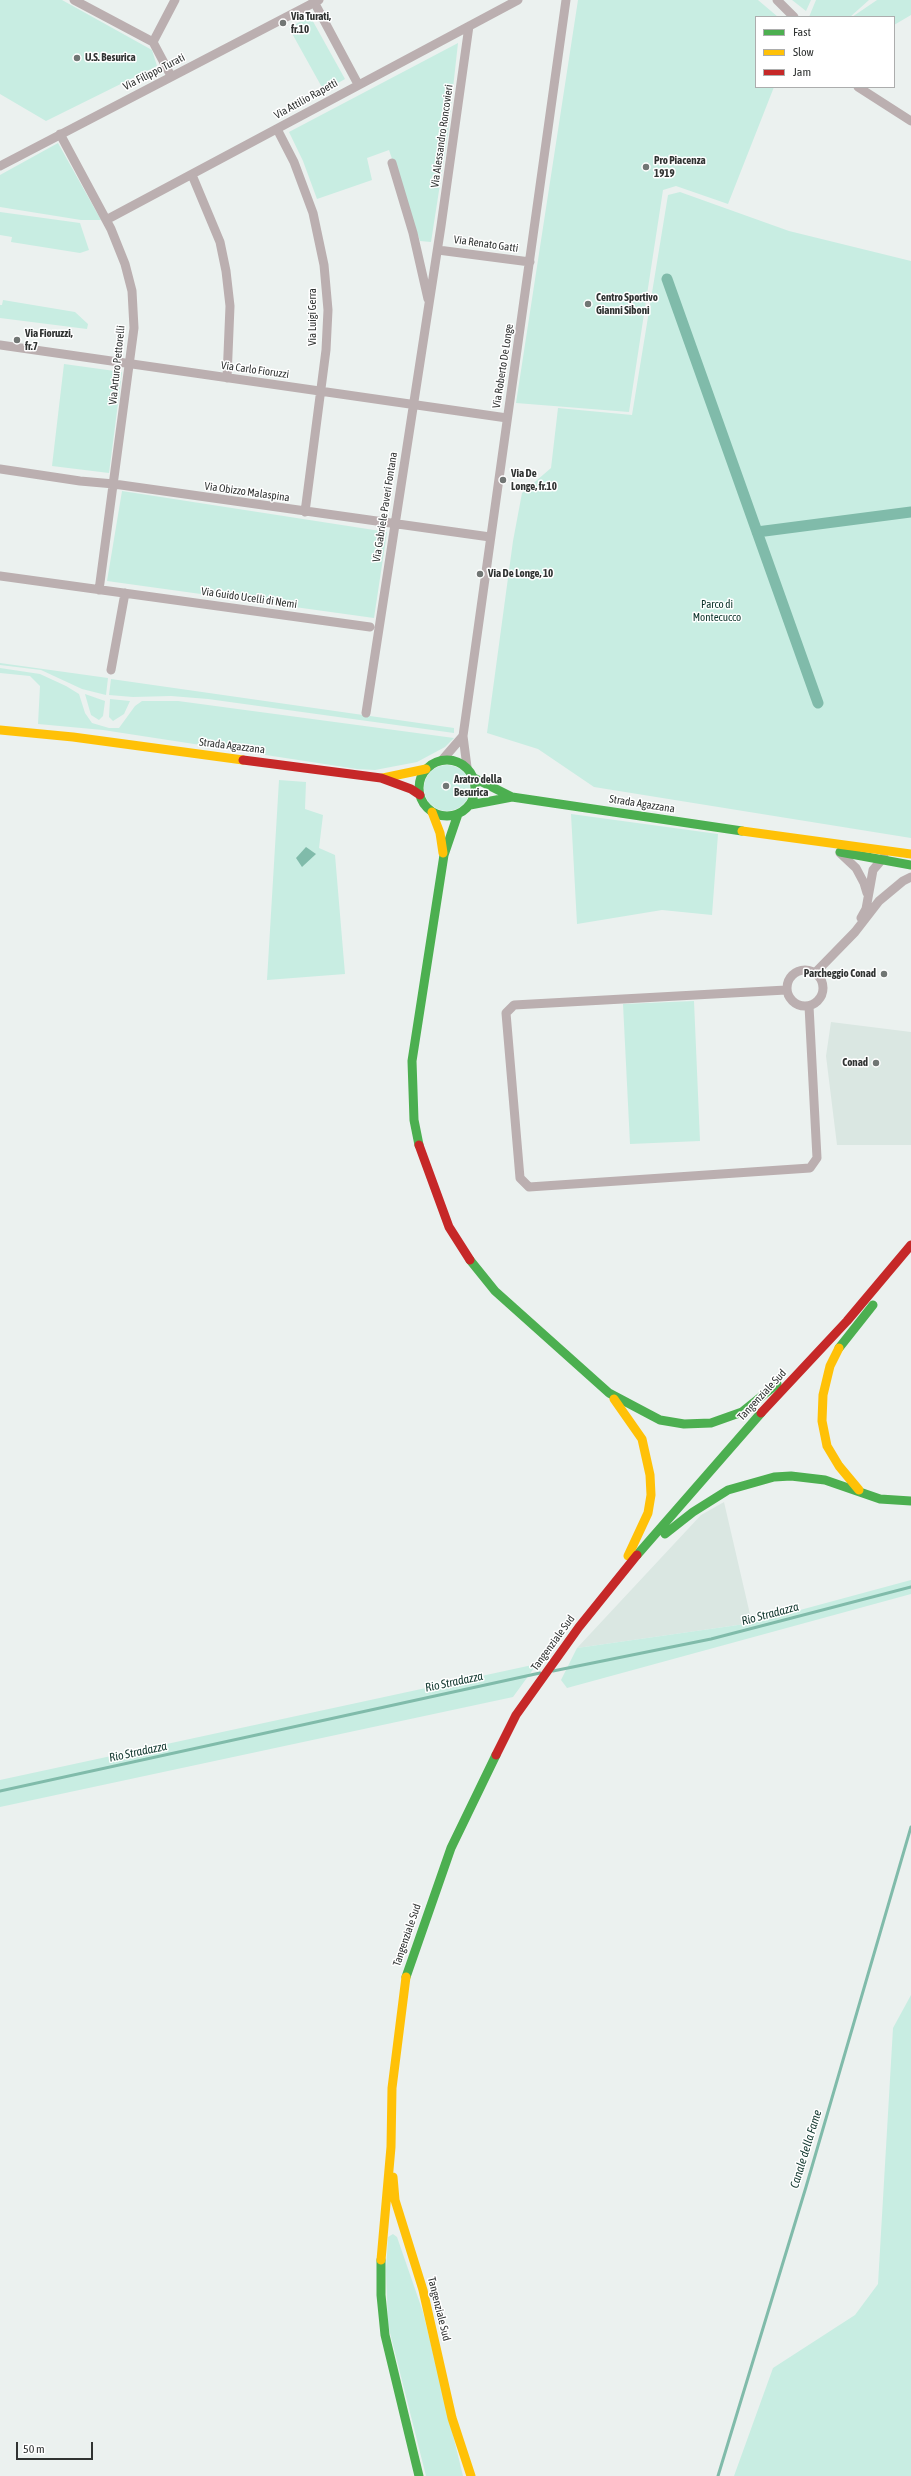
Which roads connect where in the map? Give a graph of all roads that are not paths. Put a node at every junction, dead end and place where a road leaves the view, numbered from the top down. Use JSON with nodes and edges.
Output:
{"nodes":[{"id":1,"x":74,"y":0,"type":"edge"},
{"id":2,"x":175,"y":0,"type":"edge"},
{"id":3,"x":518,"y":0,"type":"edge"},
{"id":4,"x":566,"y":0,"type":"edge"},
{"id":5,"x":777,"y":0,"type":"edge"},
{"id":6,"x":316,"y":1,"type":"edge"},
{"id":7,"x":793,"y":16,"type":"edge"},
{"id":8,"x":469,"y":26,"type":"junction"},
{"id":9,"x":153,"y":42,"type":"junction"},
{"id":10,"x":172,"y":76,"type":"junction"},
{"id":11,"x":358,"y":84,"type":"junction"},
{"id":12,"x":860,"y":88,"type":"edge"},
{"id":13,"x":911,"y":121,"type":"edge"},
{"id":14,"x":278,"y":129,"type":"junction"},
{"id":15,"x":60,"y":134,"type":"junction"},
{"id":16,"x":392,"y":163,"type":"dead end"},
{"id":17,"x":0,"y":166,"type":"edge"},
{"id":18,"x":192,"y":175,"type":"junction"},
{"id":19,"x":106,"y":220,"type":"junction"},
{"id":20,"x":438,"y":250,"type":"junction"},
{"id":21,"x":530,"y":262,"type":"junction"},
{"id":22,"x":429,"y":304,"type":"junction"},
{"id":23,"x":0,"y":345,"type":"edge"},
{"id":24,"x":130,"y":364,"type":"junction"},
{"id":25,"x":227,"y":378,"type":"junction"},
{"id":26,"x":321,"y":391,"type":"junction"},
{"id":27,"x":414,"y":405,"type":"junction"},
{"id":28,"x":507,"y":418,"type":"junction"},
{"id":29,"x":0,"y":469,"type":"edge"},
{"id":30,"x":114,"y":484,"type":"junction"},
{"id":31,"x":305,"y":512,"type":"junction"},
{"id":32,"x":395,"y":525,"type":"junction"},
{"id":33,"x":490,"y":537,"type":"junction"},
{"id":34,"x":0,"y":576,"type":"edge"},
{"id":35,"x":99,"y":590,"type":"junction"},
{"id":36,"x":125,"y":593,"type":"junction"},
{"id":37,"x":370,"y":627,"type":"dead end"},
{"id":38,"x":111,"y":670,"type":"dead end"},
{"id":39,"x":366,"y":713,"type":"dead end"},
{"id":40,"x":0,"y":726,"type":"edge"},
{"id":41,"x":0,"y":730,"type":"edge"},
{"id":42,"x":37,"y":733,"type":"junction"},
{"id":43,"x":463,"y":736,"type":"junction"},
{"id":44,"x":443,"y":759,"type":"junction"},
{"id":45,"x":468,"y":767,"type":"junction"},
{"id":46,"x":426,"y":769,"type":"junction"},
{"id":47,"x":381,"y":778,"type":"junction"},
{"id":48,"x":474,"y":778,"type":"junction"},
{"id":49,"x":420,"y":795,"type":"junction"},
{"id":50,"x":512,"y":796,"type":"junction"},
{"id":51,"x":470,"y":805,"type":"junction"},
{"id":52,"x":432,"y":812,"type":"junction"},
{"id":53,"x":458,"y":814,"type":"junction"},
{"id":54,"x":768,"y":835,"type":"junction"},
{"id":55,"x":837,"y":851,"type":"junction"},
{"id":56,"x":911,"y":854,"type":"edge"},
{"id":57,"x":444,"y":855,"type":"junction"},
{"id":58,"x":911,"y":859,"type":"edge"},
{"id":59,"x":880,"y":860,"type":"junction"},
{"id":60,"x":911,"y":865,"type":"edge"},
{"id":61,"x":911,"y":877,"type":"edge"},
{"id":62,"x":868,"y":898,"type":"junction"},
{"id":63,"x":855,"y":932,"type":"junction"},
{"id":64,"x":815,"y":973,"type":"junction"},
{"id":65,"x":786,"y":990,"type":"junction"},
{"id":66,"x":810,"y":1006,"type":"junction"},
{"id":67,"x":911,"y":1246,"type":"edge"},
{"id":68,"x":840,"y":1328,"type":"junction"},
{"id":69,"x":609,"y":1393,"type":"junction"},
{"id":70,"x":860,"y":1490,"type":"junction"},
{"id":71,"x":911,"y":1501,"type":"edge"},
{"id":72,"x":624,"y":1571,"type":"junction"},
{"id":73,"x":596,"y":1607,"type":"junction"},
{"id":74,"x":391,"y":2147,"type":"junction"},
{"id":75,"x":420,"y":2476,"type":"edge"},
{"id":76,"x":471,"y":2476,"type":"edge"}],
"edges":[{"from":1,"to":9,"type":"street"},
{"from":2,"to":9,"type":"street"},
{"from":3,"to":8,"type":"street","name":"Via Attilio Rapetti"},
{"from":4,"to":21,"type":"street","name":"Via Roberto De Longe"},
{"from":5,"to":7,"type":"street"},
{"from":6,"to":10,"type":"street","name":"Via Filippo Turati"},
{"from":6,"to":11,"type":"street"},
{"from":8,"to":11,"type":"street","name":"Via Attilio Rapetti"},
{"from":8,"to":20,"type":"street","name":"Via Alessandro Roncovieri"},
{"from":9,"to":10,"type":"street"},
{"from":10,"to":15,"type":"street","name":"Via Filippo Turati"},
{"from":11,"to":14,"type":"street","name":"Via Attilio Rapetti"},
{"from":12,"to":13,"type":"street"},
{"from":14,"to":18,"type":"street","name":"Via Attilio Rapetti"},
{"from":14,"to":26,"type":"street","name":"Via Luigi Gerra"},
{"from":15,"to":17,"type":"street","name":"Via Filippo Turati"},
{"from":15,"to":19,"type":"street","name":"Via Arturo Pettorelli"},
{"from":16,"to":22,"type":"street","name":"Via Gabriele Paveri Fontana"},
{"from":18,"to":19,"type":"street","name":"Via Attilio Rapetti"},
{"from":18,"to":25,"type":"street"},
{"from":19,"to":24,"type":"street","name":"Via Arturo Pettorelli"},
{"from":20,"to":21,"type":"street","name":"Via Renato Gatti"},
{"from":20,"to":22,"type":"street","name":"Via Gabriele Paveri Fontana"},
{"from":21,"to":28,"type":"street","name":"Via Roberto De Longe"},
{"from":22,"to":27,"type":"street","name":"Via Gabriele Paveri Fontana"},
{"from":23,"to":24,"type":"street","name":"Via Carlo Fioruzzi"},
{"from":24,"to":25,"type":"street","name":"Via Carlo Fioruzzi"},
{"from":24,"to":30,"type":"street","name":"Via Arturo Pettorelli"},
{"from":25,"to":26,"type":"street","name":"Via Carlo Fioruzzi"},
{"from":26,"to":27,"type":"street","name":"Via Carlo Fioruzzi"},
{"from":26,"to":31,"type":"street","name":"Via Luigi Gerra"},
{"from":27,"to":28,"type":"street","name":"Via Carlo Fioruzzi"},
{"from":27,"to":32,"type":"street","name":"Via Gabriele Paveri Fontana"},
{"from":28,"to":33,"type":"street","name":"Via Roberto De Longe"},
{"from":29,"to":30,"type":"street","name":"Via Obizzo Malaspina"},
{"from":30,"to":31,"type":"street","name":"Via Obizzo Malaspina"},
{"from":30,"to":35,"type":"street","name":"Via Arturo Pettorelli"},
{"from":31,"to":32,"type":"street","name":"Via Obizzo Malaspina"},
{"from":32,"to":33,"type":"street","name":"Via Obizzo Malaspina"},
{"from":32,"to":39,"type":"street","name":"Via Gabriele Paveri Fontana"},
{"from":33,"to":43,"type":"street","name":"Via Roberto De Longe"},
{"from":34,"to":35,"type":"street","name":"Via Guido Ucelli di Nemi"},
{"from":35,"to":36,"type":"street","name":"Via Guido Ucelli di Nemi"},
{"from":36,"to":37,"type":"street","name":"Via Guido Ucelli di Nemi"},
{"from":36,"to":38,"type":"street"},
{"from":40,"to":42,"type":"main road","name":"Strada Agazzana"},
{"from":41,"to":42,"type":"main road","name":"Strada Agazzana"},
{"from":42,"to":47,"type":"main road","name":"Strada Agazzana"},
{"from":43,"to":44,"type":"street"},
{"from":43,"to":45,"type":"street","name":"Via Roberto De Longe"},
{"from":44,"to":45,"type":"main road"},
{"from":44,"to":46,"type":"main road"},
{"from":45,"to":48,"type":"main road"},
{"from":46,"to":47,"type":"main road"},
{"from":46,"to":49,"type":"main road"},
{"from":47,"to":49,"type":"main road","name":"Strada Agazzana"},
{"from":48,"to":50,"type":"main road"},
{"from":48,"to":51,"type":"main road"},
{"from":49,"to":52,"type":"main road"},
{"from":50,"to":51,"type":"main road"},
{"from":50,"to":54,"type":"main road","name":"Strada Agazzana"},
{"from":51,"to":53,"type":"main road"},
{"from":52,"to":53,"type":"main road"},
{"from":52,"to":57,"type":"main road"},
{"from":53,"to":57,"type":"main road"},
{"from":54,"to":55,"type":"main road"},
{"from":54,"to":56,"type":"main road"},
{"from":55,"to":59,"type":"main road"},
{"from":55,"to":62,"type":"street"},
{"from":57,"to":69,"type":"main road"},
{"from":58,"to":59,"type":"street"},
{"from":59,"to":60,"type":"main road"},
{"from":59,"to":62,"type":"street"},
{"from":61,"to":63,"type":"street"},
{"from":62,"to":63,"type":"street"},
{"from":63,"to":64,"type":"street"},
{"from":64,"to":65,"type":"street"},
{"from":64,"to":66,"type":"street"},
{"from":65,"to":66,"type":"street"},
{"from":65,"to":66,"type":"street"},
{"from":67,"to":68,"type":"main road","name":"Tangenziale Sud"},
{"from":67,"to":70,"type":"main road"},
{"from":68,"to":69,"type":"main road"},
{"from":68,"to":72,"type":"main road","name":"Tangenziale Sud"},
{"from":69,"to":73,"type":"main road"},
{"from":70,"to":71,"type":"main road"},
{"from":70,"to":72,"type":"main road"},
{"from":72,"to":73,"type":"main road","name":"Tangenziale Sud"},
{"from":73,"to":74,"type":"main road","name":"Tangenziale Sud"},
{"from":74,"to":75,"type":"main road","name":"Tangenziale Sud"},
{"from":74,"to":76,"type":"main road","name":"Tangenziale Sud"}]}
